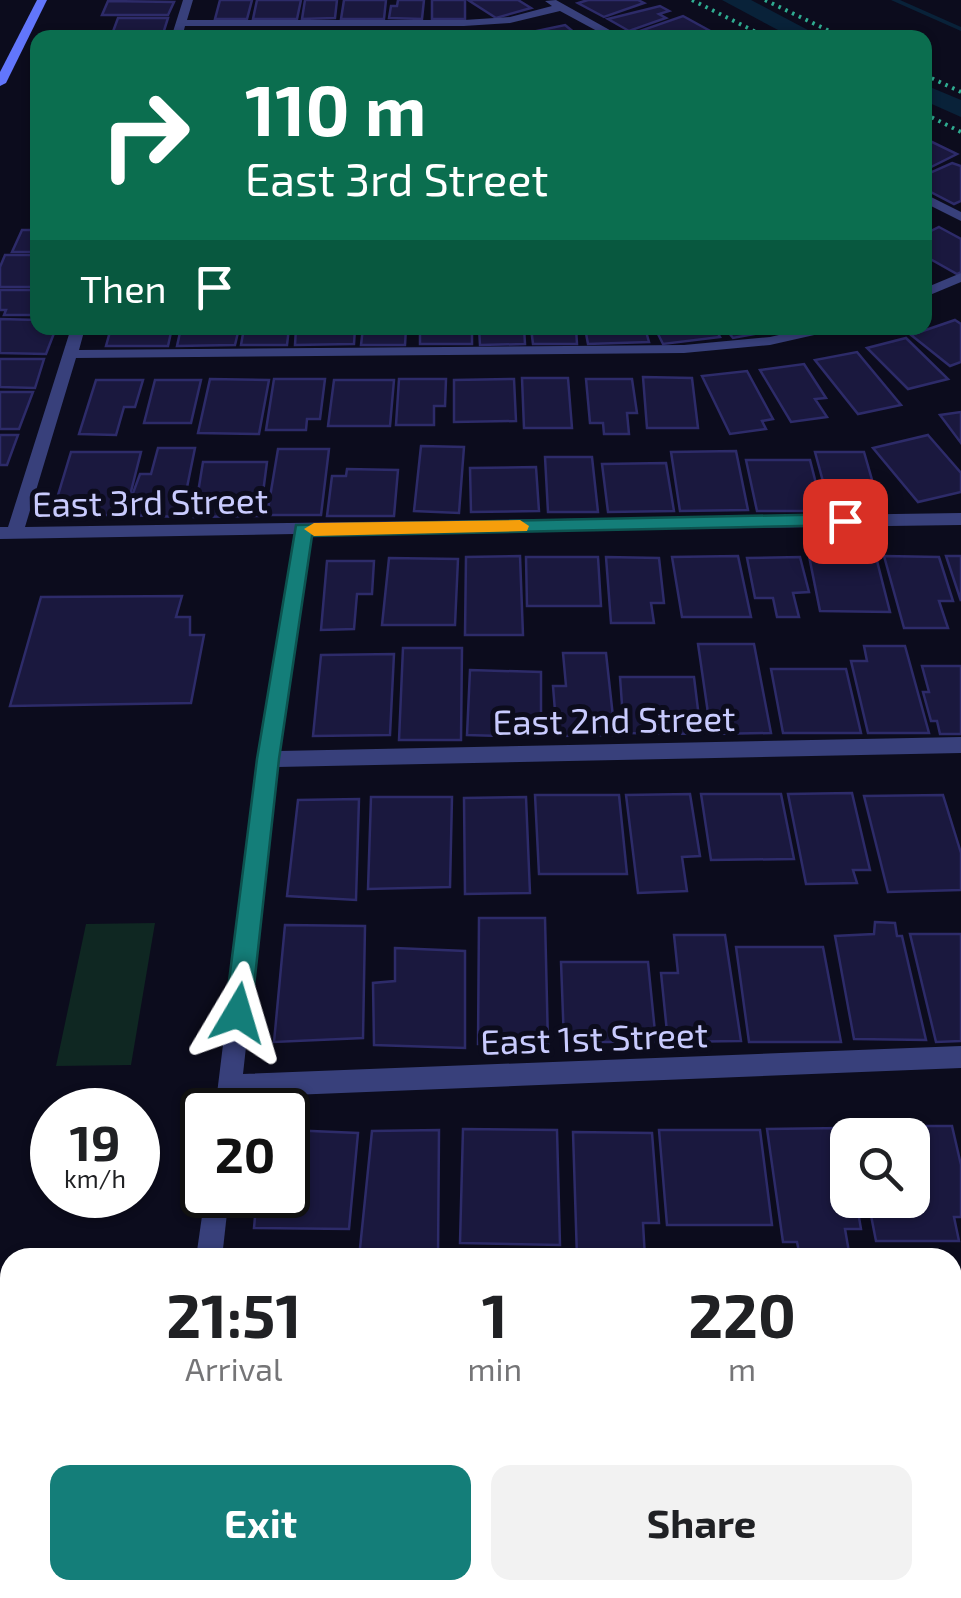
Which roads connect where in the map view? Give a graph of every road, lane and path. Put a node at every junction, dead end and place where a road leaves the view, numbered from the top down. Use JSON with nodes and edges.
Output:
{"nodes":[{"id":1,"x":42,"y":0,"type":"edge"},
{"id":2,"x":188,"y":0,"type":"edge"},
{"id":3,"x":548,"y":0,"type":"edge"},
{"id":4,"x":692,"y":0,"type":"edge"},
{"id":5,"x":765,"y":0,"type":"edge"},
{"id":6,"x":562,"y":7,"type":"junction"},
{"id":7,"x":180,"y":24,"type":"junction"},
{"id":8,"x":178,"y":30,"type":"edge"},
{"id":9,"x":604,"y":30,"type":"edge"},
{"id":10,"x":752,"y":30,"type":"edge"},
{"id":11,"x":827,"y":30,"type":"edge"},
{"id":12,"x":932,"y":79,"type":"edge"},
{"id":13,"x":0,"y":83,"type":"edge"},
{"id":14,"x":961,"y":92,"type":"edge"},
{"id":15,"x":932,"y":118,"type":"edge"},
{"id":16,"x":961,"y":132,"type":"edge"},
{"id":17,"x":932,"y":202,"type":"edge"},
{"id":18,"x":961,"y":217,"type":"edge"},
{"id":19,"x":961,"y":276,"type":"edge"},
{"id":20,"x":932,"y":290,"type":"edge"},
{"id":21,"x":76,"y":335,"type":"edge"},
{"id":22,"x":796,"y":335,"type":"edge"},
{"id":23,"x":70,"y":354,"type":"junction"},
{"id":24,"x":961,"y":519,"type":"edge"},
{"id":25,"x":303,"y":530,"type":"junction"},
{"id":26,"x":8,"y":533,"type":"edge"},
{"id":27,"x":961,"y":745,"type":"edge"},
{"id":28,"x":268,"y":759,"type":"junction"},
{"id":29,"x":961,"y":1057,"type":"edge"},
{"id":30,"x":229,"y":1088,"type":"edge"},
{"id":31,"x":310,"y":1093,"type":"edge"},
{"id":32,"x":213,"y":1218,"type":"edge"},
{"id":33,"x":210,"y":1248,"type":"edge"}],
"edges":[{"from":1,"to":13,"type":"main road"},
{"from":2,"to":7,"type":"lane"},
{"from":3,"to":6,"type":"lane"},
{"from":4,"to":10,"type":"path"},
{"from":5,"to":11,"type":"path"},
{"from":6,"to":7,"type":"lane"},
{"from":6,"to":9,"type":"lane"},
{"from":7,"to":8,"type":"lane"},
{"from":12,"to":14,"type":"path"},
{"from":15,"to":16,"type":"path"},
{"from":17,"to":18,"type":"lane"},
{"from":19,"to":20,"type":"lane"},
{"from":21,"to":23,"type":"lane"},
{"from":22,"to":23,"type":"lane"},
{"from":23,"to":26,"type":"lane"},
{"from":24,"to":25,"type":"lane","name":"East 3rd Street"},
{"from":25,"to":26,"type":"lane","name":"East 3rd Street"},
{"from":25,"to":28,"type":"lane"},
{"from":27,"to":28,"type":"lane","name":"East 2nd Street"},
{"from":28,"to":30,"type":"lane"},
{"from":29,"to":31,"type":"lane","name":"East 1st Street"},
{"from":32,"to":33,"type":"lane"}]}
